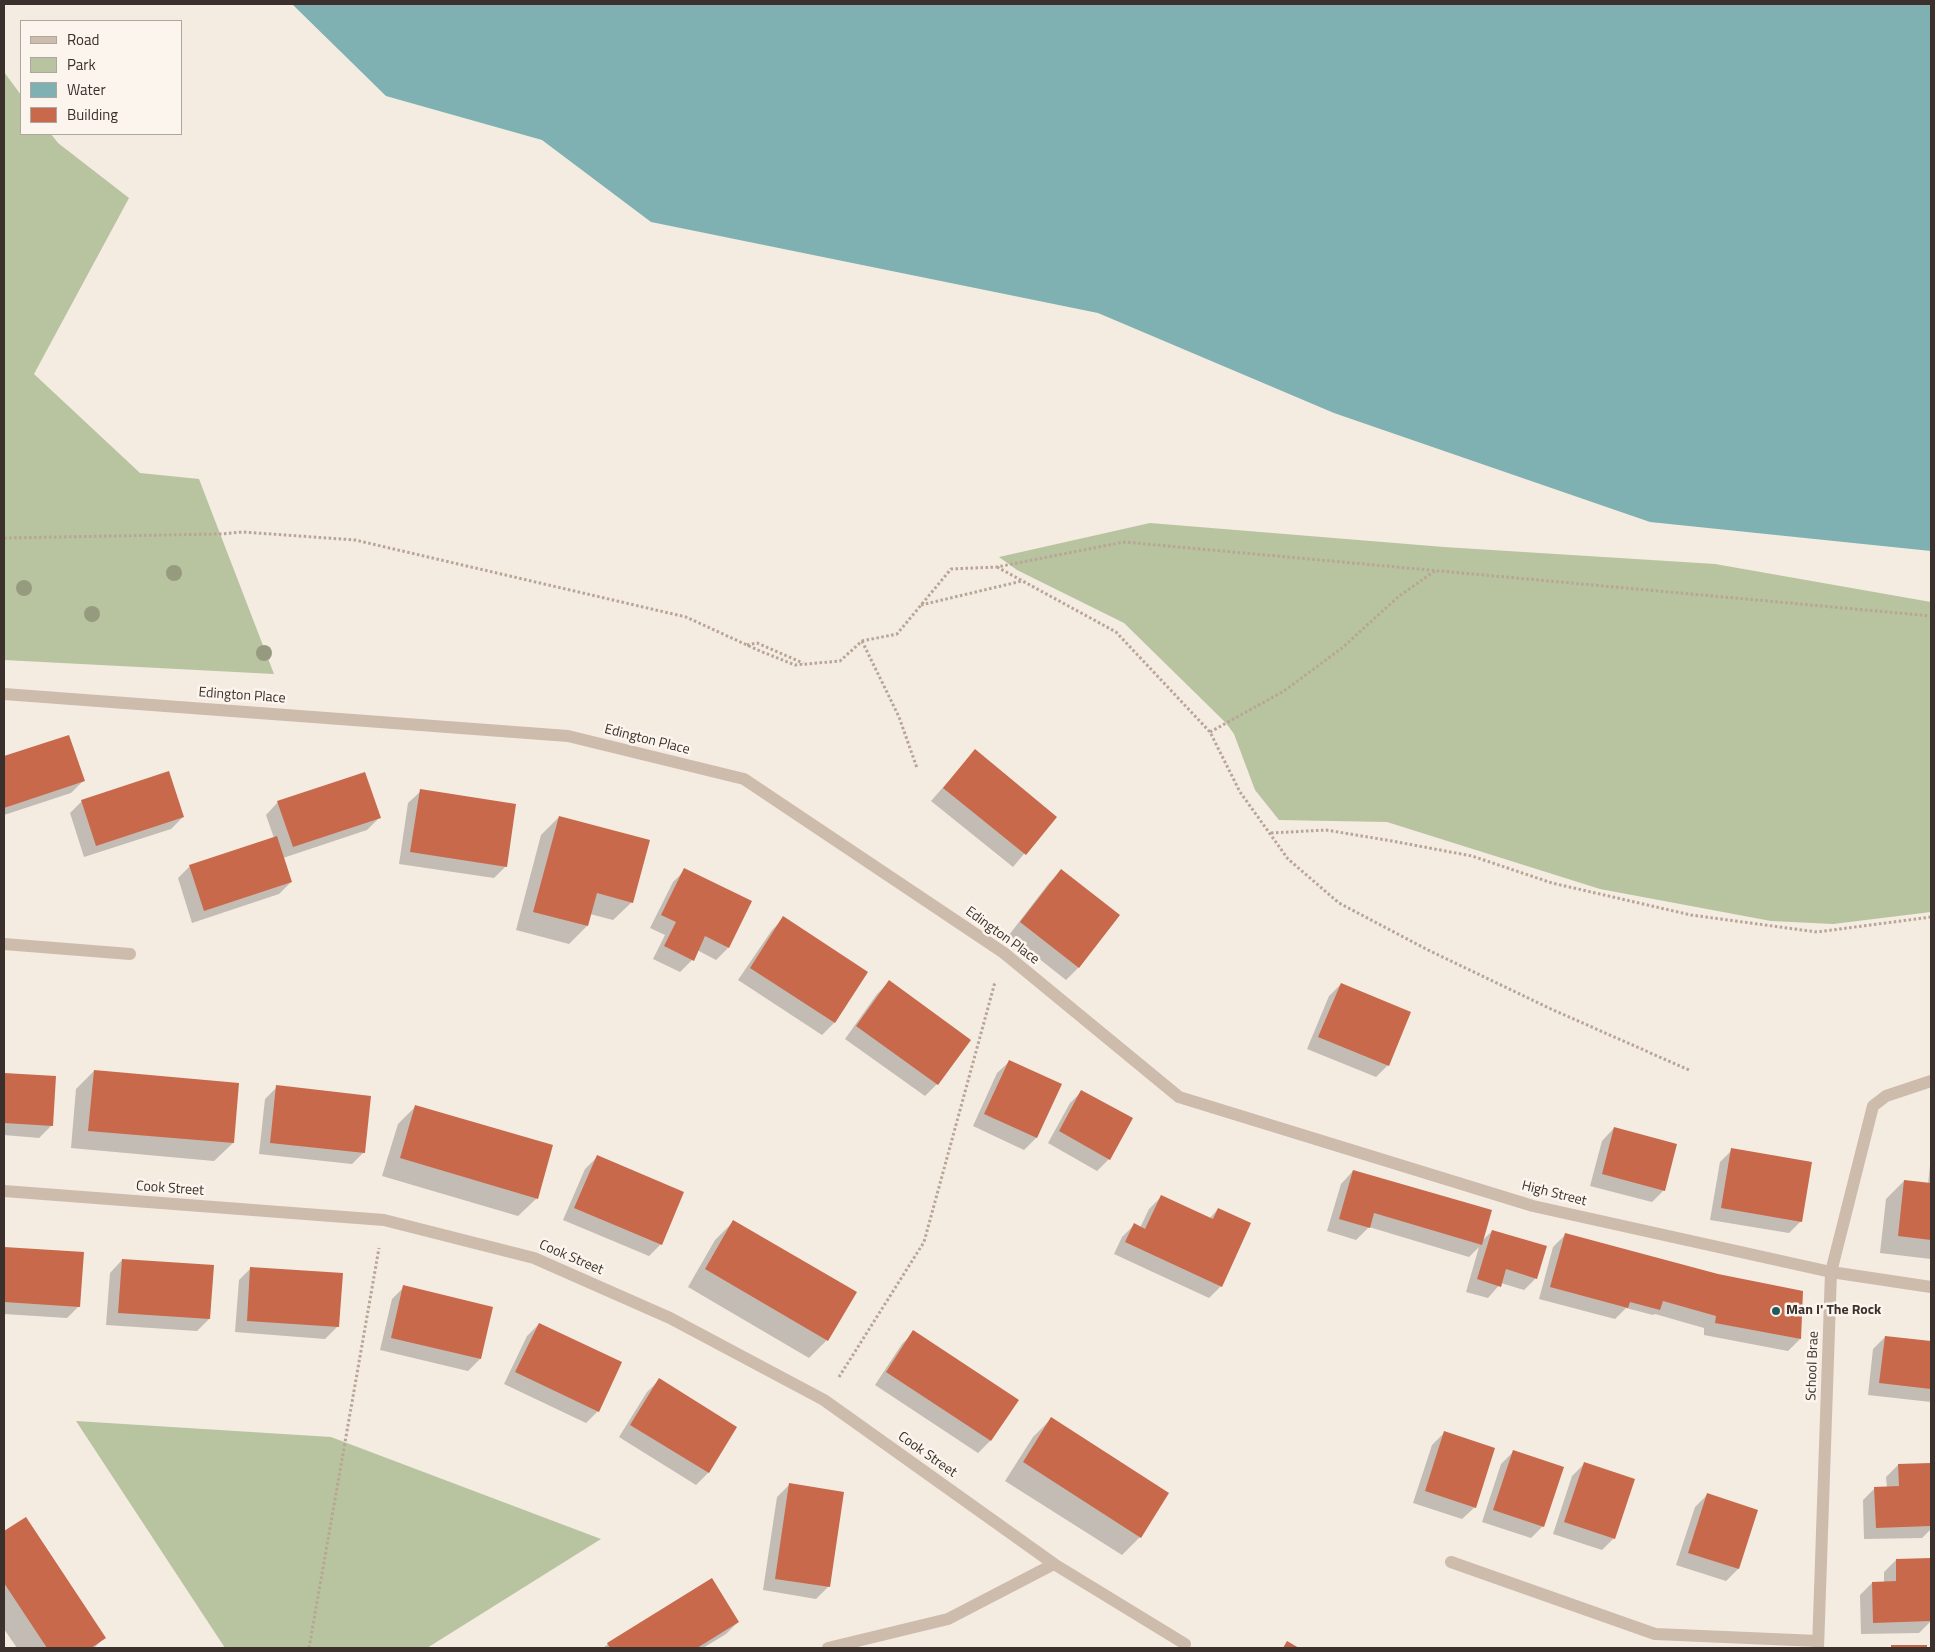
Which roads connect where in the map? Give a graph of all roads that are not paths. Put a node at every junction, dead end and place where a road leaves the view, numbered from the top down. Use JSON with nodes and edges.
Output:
{"nodes":[{"id":1,"x":4,"y":694,"type":"edge"},
{"id":2,"x":4,"y":944,"type":"edge"},
{"id":3,"x":130,"y":954,"type":"dead end"},
{"id":4,"x":1931,"y":1081,"type":"edge"},
{"id":5,"x":1179,"y":1097,"type":"joint"},
{"id":6,"x":4,"y":1191,"type":"edge"},
{"id":7,"x":1831,"y":1272,"type":"junction"},
{"id":8,"x":1931,"y":1288,"type":"edge"},
{"id":9,"x":1451,"y":1562,"type":"dead end"},
{"id":10,"x":1054,"y":1564,"type":"junction"},
{"id":11,"x":1184,"y":1644,"type":"dead end"},
{"id":12,"x":1818,"y":1644,"type":"edge"},
{"id":13,"x":828,"y":1648,"type":"edge"}],
"edges":[{"from":1,"to":5,"type":"street","name":"Edington Place"},
{"from":2,"to":3,"type":"street"},
{"from":4,"to":7,"type":"street","name":"School Brae"},
{"from":5,"to":7,"type":"street","name":"High Street"},
{"from":6,"to":10,"type":"street","name":"Cook Street"},
{"from":7,"to":8,"type":"street","name":"High Street"},
{"from":7,"to":12,"type":"street","name":"School Brae"},
{"from":9,"to":12,"type":"street"},
{"from":10,"to":11,"type":"street","name":"Cook Street"},
{"from":10,"to":13,"type":"street"}]}
